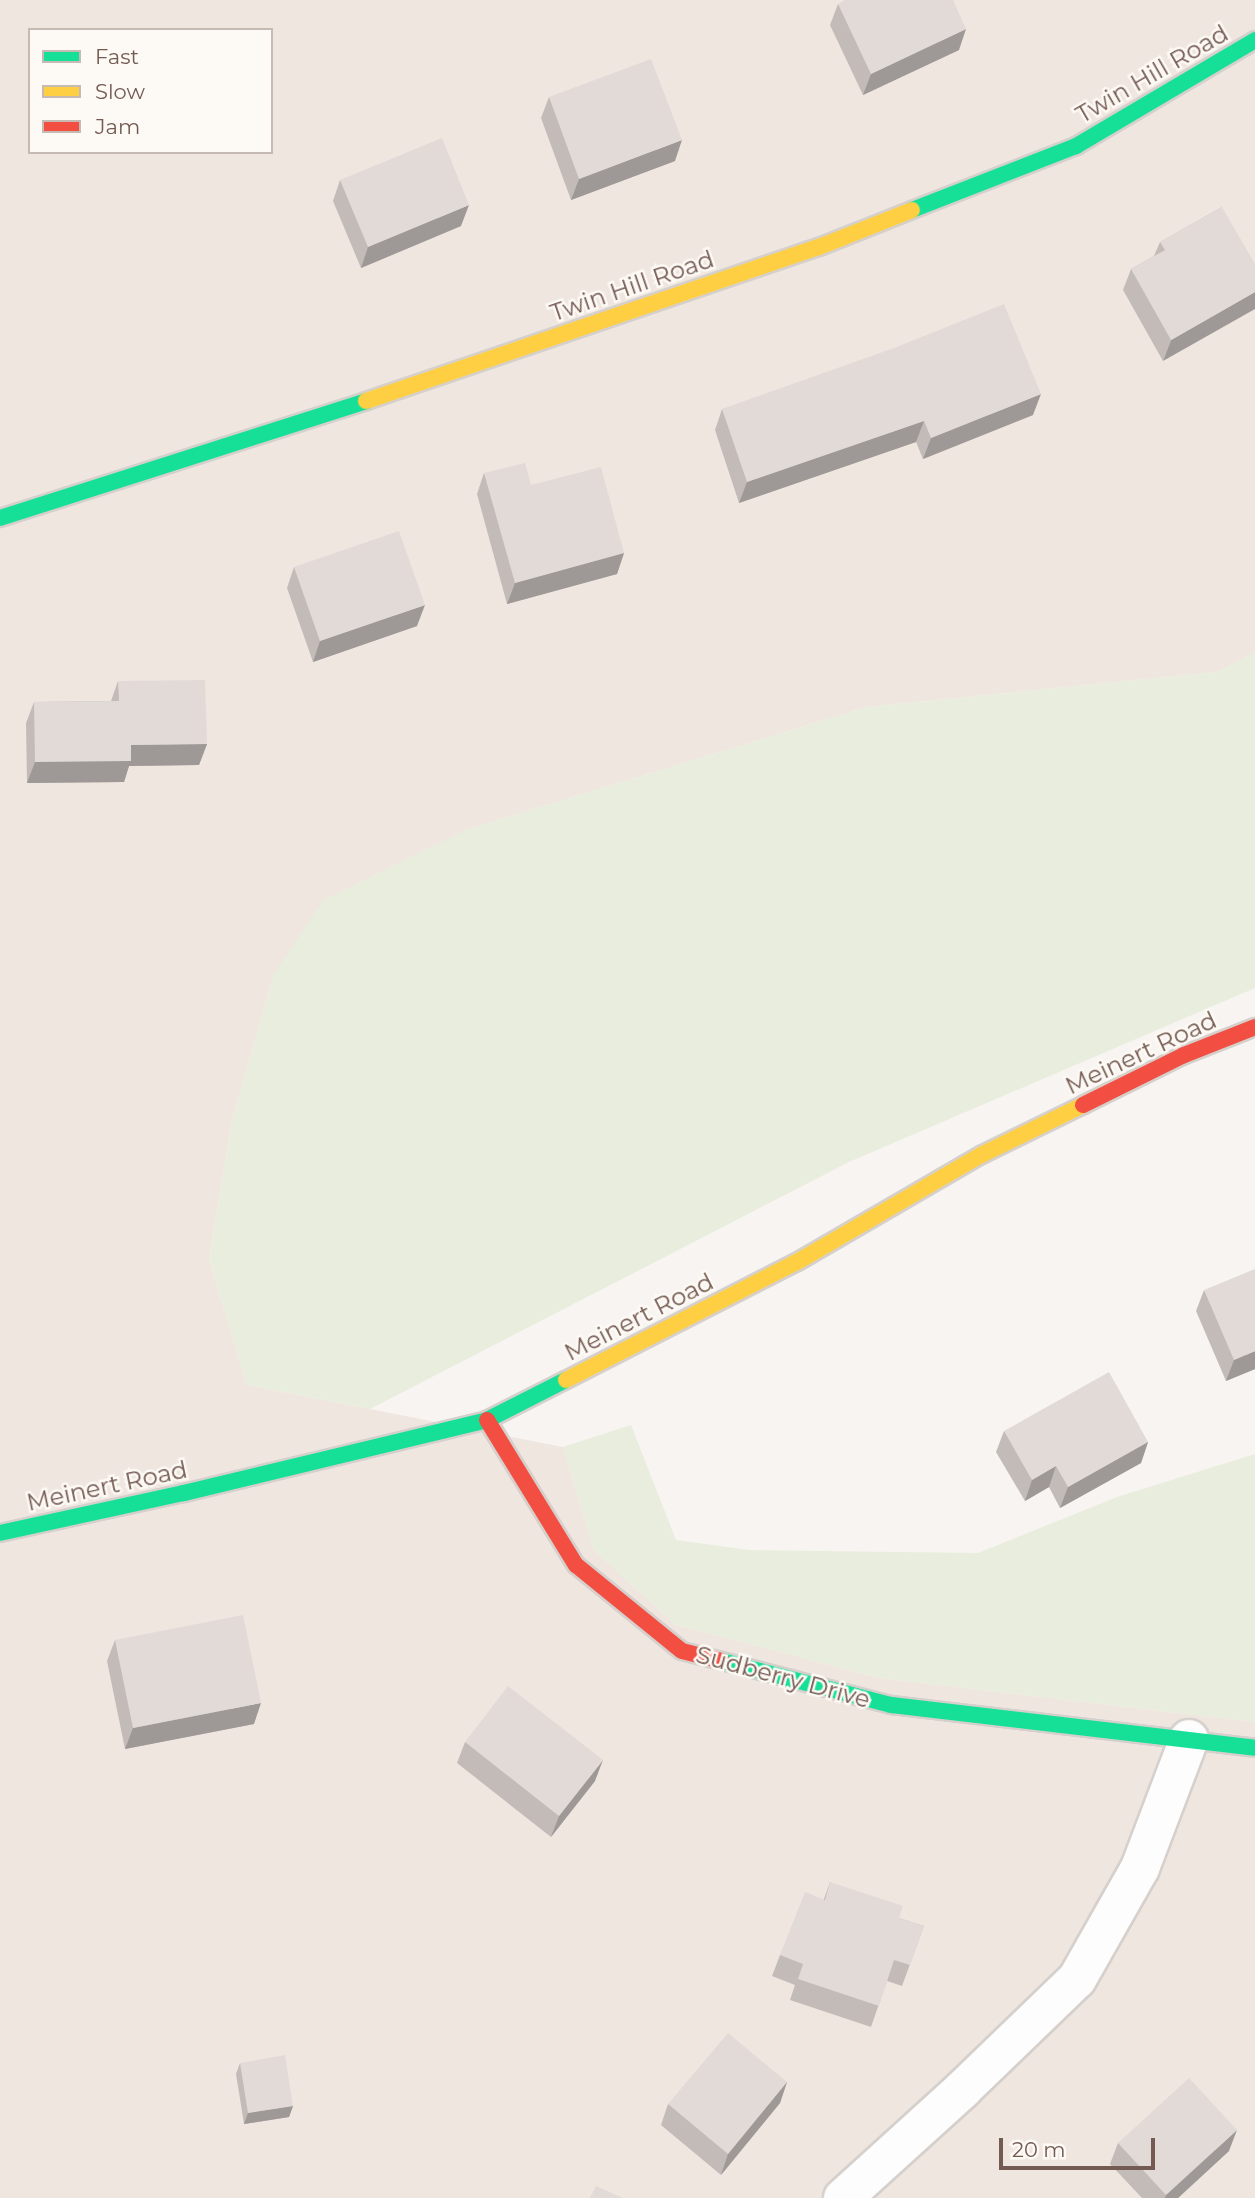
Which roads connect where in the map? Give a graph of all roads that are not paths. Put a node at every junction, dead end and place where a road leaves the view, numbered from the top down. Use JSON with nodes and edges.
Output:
{"nodes":[{"id":1,"x":1255,"y":40,"type":"edge"},
{"id":2,"x":0,"y":518,"type":"edge"},
{"id":3,"x":1255,"y":1027,"type":"edge"},
{"id":4,"x":487,"y":1420,"type":"junction"},
{"id":5,"x":0,"y":1532,"type":"edge"},
{"id":6,"x":1189,"y":1739,"type":"junction"},
{"id":7,"x":1255,"y":1748,"type":"edge"},
{"id":8,"x":844,"y":2198,"type":"edge"}],
"edges":[{"from":1,"to":2,"type":"street","name":"Twin Hill Road"},
{"from":3,"to":4,"type":"street","name":"Meinert Road"},
{"from":4,"to":5,"type":"street","name":"Meinert Road"},
{"from":4,"to":6,"type":"street","name":"Sudberry Drive"},
{"from":6,"to":7,"type":"street","name":"Sudberry Drive"},
{"from":6,"to":8,"type":"street"}]}
